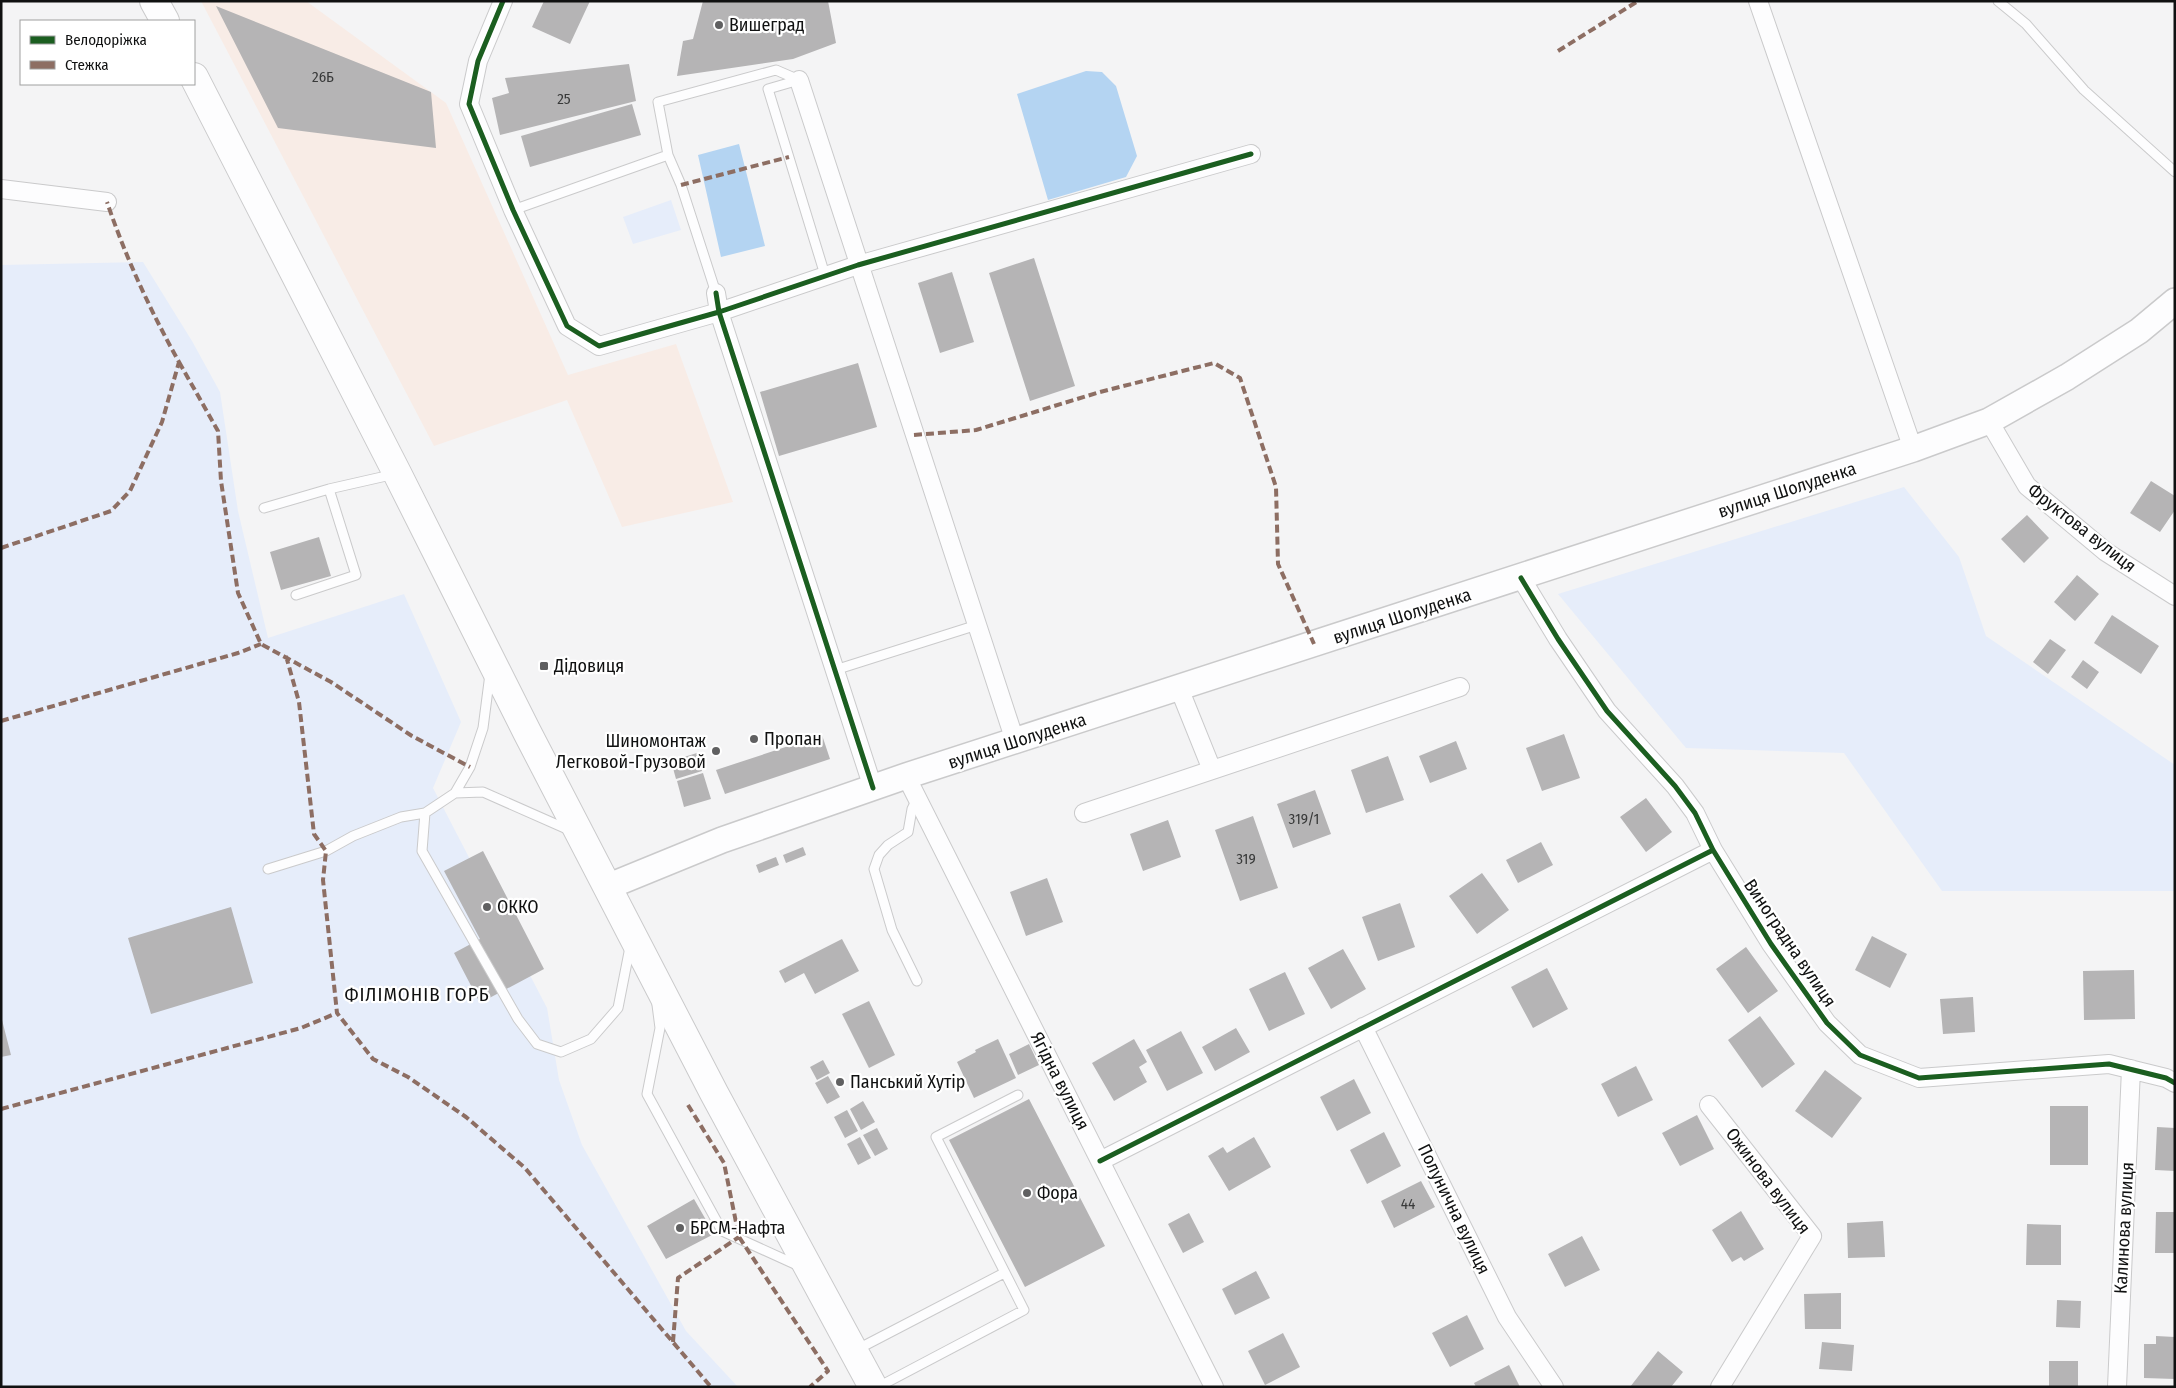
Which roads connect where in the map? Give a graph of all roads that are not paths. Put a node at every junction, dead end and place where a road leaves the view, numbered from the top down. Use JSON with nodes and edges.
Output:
{"nodes":[{"id":1,"x":154,"y":1,"type":"edge"},
{"id":2,"x":503,"y":1,"type":"edge"},
{"id":3,"x":1758,"y":1,"type":"edge"},
{"id":4,"x":1998,"y":1,"type":"edge"},
{"id":5,"x":164,"y":20,"type":"edge"},
{"id":6,"x":195,"y":79,"type":"edge"},
{"id":7,"x":799,"y":80,"type":"junction"},
{"id":8,"x":1251,"y":154,"type":"dead end"},
{"id":9,"x":668,"y":155,"type":"junction"},
{"id":10,"x":2175,"y":172,"type":"edge"},
{"id":11,"x":1,"y":189,"type":"edge"},
{"id":12,"x":107,"y":202,"type":"dead end"},
{"id":13,"x":513,"y":210,"type":"junction"},
{"id":14,"x":858,"y":265,"type":"junction"},
{"id":15,"x":825,"y":275,"type":"junction"},
{"id":16,"x":716,"y":293,"type":"joint"},
{"id":17,"x":2175,"y":301,"type":"edge"},
{"id":18,"x":719,"y":312,"type":"junction"},
{"id":19,"x":1989,"y":421,"type":"junction"},
{"id":20,"x":1913,"y":449,"type":"junction"},
{"id":21,"x":397,"y":473,"type":"junction"},
{"id":22,"x":329,"y":489,"type":"junction"},
{"id":23,"x":264,"y":508,"type":"dead end"},
{"id":24,"x":1521,"y":578,"type":"junction"},
{"id":25,"x":296,"y":595,"type":"dead end"},
{"id":26,"x":2175,"y":596,"type":"edge"},
{"id":27,"x":977,"y":624,"type":"junction"},
{"id":28,"x":491,"y":661,"type":"junction"},
{"id":29,"x":835,"y":670,"type":"junction"},
{"id":30,"x":1460,"y":687,"type":"dead end"},
{"id":31,"x":1179,"y":688,"type":"junction"},
{"id":32,"x":1015,"y":741,"type":"junction"},
{"id":33,"x":1212,"y":770,"type":"junction"},
{"id":34,"x":906,"y":776,"type":"junction"},
{"id":35,"x":873,"y":788,"type":"junction"},
{"id":36,"x":455,"y":793,"type":"junction"},
{"id":37,"x":917,"y":798,"type":"junction"},
{"id":38,"x":426,"y":813,"type":"junction"},
{"id":39,"x":1084,"y":813,"type":"dead end"},
{"id":40,"x":581,"y":835,"type":"junction"},
{"id":41,"x":1713,"y":850,"type":"junction"},
{"id":42,"x":268,"y":869,"type":"dead end"},
{"id":43,"x":607,"y":887,"type":"junction"},
{"id":44,"x":632,"y":934,"type":"junction"},
{"id":45,"x":652,"y":972,"type":"junction"},
{"id":46,"x":917,"y":981,"type":"dead end"},
{"id":47,"x":1363,"y":1027,"type":"junction"},
{"id":48,"x":2132,"y":1069,"type":"junction"},
{"id":49,"x":2175,"y":1083,"type":"edge"},
{"id":50,"x":1018,"y":1095,"type":"dead end"},
{"id":51,"x":1709,"y":1105,"type":"dead end"},
{"id":52,"x":1100,"y":1160,"type":"junction"},
{"id":53,"x":811,"y":1272,"type":"junction"},
{"id":54,"x":1004,"y":1273,"type":"junction"},
{"id":55,"x":854,"y":1351,"type":"junction"},
{"id":56,"x":873,"y":1387,"type":"edge"},
{"id":57,"x":878,"y":1387,"type":"edge"},
{"id":58,"x":1214,"y":1387,"type":"edge"},
{"id":59,"x":1554,"y":1387,"type":"edge"},
{"id":60,"x":1720,"y":1387,"type":"edge"},
{"id":61,"x":2117,"y":1387,"type":"edge"}],
"edges":[{"from":1,"to":5,"type":"main road"},
{"from":2,"to":13,"type":"street"},
{"from":3,"to":20,"type":"street"},
{"from":4,"to":10,"type":"lane"},
{"from":6,"to":21,"type":"main road"},
{"from":7,"to":9,"type":"lane"},
{"from":7,"to":14,"type":"street"},
{"from":7,"to":15,"type":"lane"},
{"from":8,"to":14,"type":"street"},
{"from":9,"to":13,"type":"lane"},
{"from":9,"to":16,"type":"lane"},
{"from":11,"to":12,"type":"street"},
{"from":13,"to":18,"type":"street"},
{"from":14,"to":15,"type":"street"},
{"from":14,"to":27,"type":"street"},
{"from":15,"to":18,"type":"street"},
{"from":16,"to":18,"type":"street"},
{"from":17,"to":19,"type":"main road","name":"вулиця Шолуденка"},
{"from":18,"to":29,"type":"street"},
{"from":19,"to":20,"type":"main road","name":"вулиця Шолуденка"},
{"from":19,"to":26,"type":"street","name":"Фруктова вулиця"},
{"from":20,"to":24,"type":"main road","name":"вулиця Шолуденка"},
{"from":21,"to":22,"type":"lane"},
{"from":21,"to":28,"type":"main road"},
{"from":22,"to":23,"type":"lane"},
{"from":22,"to":25,"type":"lane"},
{"from":24,"to":31,"type":"main road","name":"вулиця Шолуденка"},
{"from":24,"to":41,"type":"street","name":"Виноградна вулиця"},
{"from":27,"to":29,"type":"lane"},
{"from":27,"to":32,"type":"street"},
{"from":28,"to":36,"type":"lane"},
{"from":28,"to":40,"type":"main road"},
{"from":29,"to":35,"type":"street"},
{"from":30,"to":33,"type":"street"},
{"from":31,"to":32,"type":"main road","name":"вулиця Шолуденка"},
{"from":31,"to":33,"type":"street"},
{"from":32,"to":34,"type":"main road","name":"вулиця Шолуденка"},
{"from":33,"to":39,"type":"street"},
{"from":34,"to":35,"type":"main road","name":"вулиця Шолуденка"},
{"from":34,"to":37,"type":"street","name":"Ягідна вулиця"},
{"from":35,"to":43,"type":"main road","name":"вулиця Шолуденка"},
{"from":36,"to":38,"type":"lane"},
{"from":36,"to":40,"type":"lane"},
{"from":37,"to":46,"type":"lane"},
{"from":37,"to":52,"type":"street","name":"Ягідна вулиця"},
{"from":38,"to":42,"type":"lane"},
{"from":38,"to":44,"type":"lane"},
{"from":40,"to":43,"type":"main road"},
{"from":41,"to":47,"type":"street"},
{"from":41,"to":48,"type":"street","name":"Виноградна вулиця"},
{"from":43,"to":44,"type":"main road"},
{"from":44,"to":45,"type":"main road"},
{"from":45,"to":53,"type":"main road"},
{"from":45,"to":53,"type":"lane"},
{"from":47,"to":52,"type":"street"},
{"from":47,"to":59,"type":"street","name":"Полунична вулиця"},
{"from":48,"to":49,"type":"street","name":"Виноградна вулиця"},
{"from":48,"to":61,"type":"street","name":"Калинова вулиця"},
{"from":50,"to":54,"type":"lane"},
{"from":51,"to":60,"type":"street","name":"Ожинова вулиця"},
{"from":52,"to":58,"type":"street","name":"Ягідна вулиця"},
{"from":53,"to":55,"type":"main road"},
{"from":54,"to":55,"type":"lane"},
{"from":54,"to":57,"type":"lane"},
{"from":55,"to":56,"type":"main road"}]}
